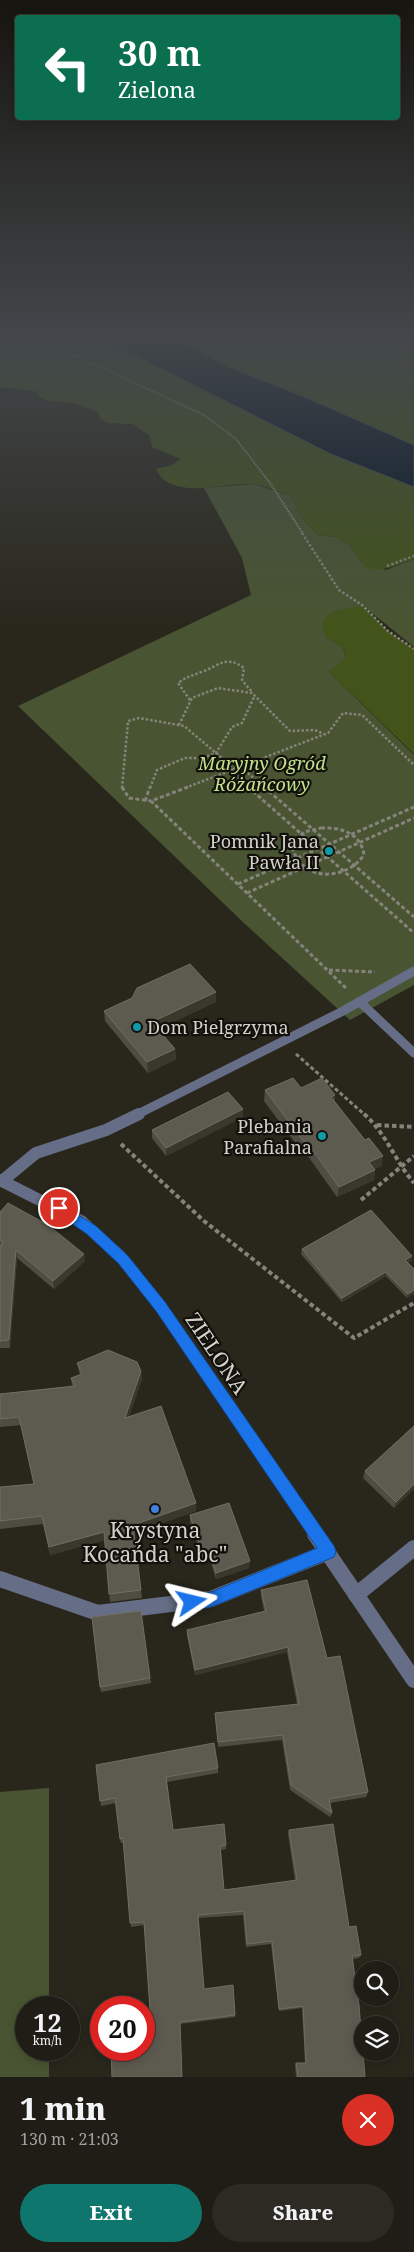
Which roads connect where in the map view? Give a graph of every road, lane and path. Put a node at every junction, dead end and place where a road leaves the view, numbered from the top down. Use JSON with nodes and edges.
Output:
{"nodes":[{"id":1,"x":228,"y":433,"type":"edge"},
{"id":2,"x":414,"y":556,"type":"edge"},
{"id":3,"x":388,"y":566,"type":"dead end"},
{"id":4,"x":414,"y":649,"type":"edge"},
{"id":5,"x":254,"y":694,"type":"junction"},
{"id":6,"x":191,"y":701,"type":"junction"},
{"id":7,"x":179,"y":725,"type":"junction"},
{"id":8,"x":324,"y":734,"type":"junction"},
{"id":9,"x":216,"y":753,"type":"junction"},
{"id":10,"x":414,"y":765,"type":"edge"},
{"id":11,"x":241,"y":767,"type":"junction"},
{"id":12,"x":235,"y":769,"type":"junction"},
{"id":13,"x":230,"y":771,"type":"junction"},
{"id":14,"x":145,"y":801,"type":"junction"},
{"id":15,"x":151,"y":801,"type":"junction"},
{"id":16,"x":414,"y":806,"type":"edge"},
{"id":17,"x":414,"y":818,"type":"edge"},
{"id":18,"x":313,"y":829,"type":"junction"},
{"id":19,"x":301,"y":833,"type":"junction"},
{"id":20,"x":352,"y":834,"type":"junction"},
{"id":21,"x":361,"y":842,"type":"junction"},
{"id":22,"x":330,"y":843,"type":"junction"},
{"id":23,"x":318,"y":848,"type":"junction"},
{"id":24,"x":339,"y":851,"type":"junction"},
{"id":25,"x":328,"y":856,"type":"junction"},
{"id":26,"x":294,"y":859,"type":"junction"},
{"id":27,"x":356,"y":866,"type":"junction"},
{"id":28,"x":304,"y":867,"type":"junction"},
{"id":29,"x":345,"y":872,"type":"junction"},
{"id":30,"x":238,"y":884,"type":"junction"},
{"id":31,"x":247,"y":892,"type":"junction"},
{"id":32,"x":414,"y":917,"type":"edge"},
{"id":33,"x":414,"y":933,"type":"edge"},
{"id":34,"x":328,"y":970,"type":"junction"},
{"id":35,"x":411,"y":972,"type":"edge"},
{"id":36,"x":360,"y":1002,"type":"junction"},
{"id":37,"x":283,"y":1042,"type":"junction"},
{"id":38,"x":414,"y":1052,"type":"edge"},
{"id":39,"x":377,"y":1125,"type":"junction"},
{"id":40,"x":414,"y":1126,"type":"edge"},
{"id":41,"x":106,"y":1130,"type":"junction"},
{"id":42,"x":414,"y":1156,"type":"edge"},
{"id":43,"x":400,"y":1167,"type":"junction"},
{"id":44,"x":1,"y":1180,"type":"edge"},
{"id":45,"x":414,"y":1182,"type":"edge"},
{"id":46,"x":361,"y":1200,"type":"dead end"},
{"id":47,"x":414,"y":1302,"type":"edge"},
{"id":48,"x":414,"y":1548,"type":"edge"},
{"id":49,"x":328,"y":1552,"type":"junction"},
{"id":50,"x":0,"y":1579,"type":"edge"},
{"id":51,"x":356,"y":1595,"type":"junction"},
{"id":52,"x":414,"y":1680,"type":"edge"}],
"edges":[{"from":1,"to":4,"type":"path"},
{"from":2,"to":3,"type":"path"},
{"from":5,"to":6,"type":"path"},
{"from":5,"to":6,"type":"path"},
{"from":5,"to":8,"type":"path"},
{"from":5,"to":9,"type":"path"},
{"from":6,"to":7,"type":"path"},
{"from":7,"to":9,"type":"path"},
{"from":7,"to":14,"type":"path"},
{"from":8,"to":10,"type":"path"},
{"from":8,"to":11,"type":"path"},
{"from":9,"to":12,"type":"path"},
{"from":9,"to":14,"type":"path"},
{"from":11,"to":12,"type":"path"},
{"from":11,"to":18,"type":"path"},
{"from":12,"to":13,"type":"path"},
{"from":13,"to":15,"type":"path"},
{"from":13,"to":19,"type":"path"},
{"from":14,"to":15,"type":"path"},
{"from":15,"to":30,"type":"path"},
{"from":16,"to":20,"type":"path"},
{"from":17,"to":21,"type":"path"},
{"from":18,"to":19,"type":"path"},
{"from":18,"to":20,"type":"path"},
{"from":18,"to":22,"type":"path"},
{"from":19,"to":23,"type":"path"},
{"from":19,"to":26,"type":"path"},
{"from":20,"to":21,"type":"path"},
{"from":20,"to":22,"type":"path"},
{"from":21,"to":24,"type":"path"},
{"from":21,"to":27,"type":"path"},
{"from":22,"to":23,"type":"path"},
{"from":22,"to":24,"type":"path"},
{"from":23,"to":25,"type":"path"},
{"from":23,"to":26,"type":"path"},
{"from":24,"to":25,"type":"path"},
{"from":24,"to":27,"type":"path"},
{"from":25,"to":28,"type":"path"},
{"from":25,"to":29,"type":"path"},
{"from":26,"to":28,"type":"path"},
{"from":26,"to":30,"type":"path"},
{"from":27,"to":29,"type":"path"},
{"from":27,"to":32,"type":"path"},
{"from":28,"to":29,"type":"path"},
{"from":28,"to":31,"type":"path"},
{"from":29,"to":33,"type":"path"},
{"from":30,"to":31,"type":"path"},
{"from":31,"to":34,"type":"path"},
{"from":34,"to":35,"type":"path"},
{"from":34,"to":36,"type":"path"},
{"from":35,"to":36,"type":"street"},
{"from":36,"to":37,"type":"street"},
{"from":36,"to":38,"type":"street"},
{"from":37,"to":39,"type":"path"},
{"from":37,"to":41,"type":"street"},
{"from":39,"to":40,"type":"path"},
{"from":39,"to":43,"type":"path"},
{"from":41,"to":44,"type":"street"},
{"from":41,"to":47,"type":"path"},
{"from":42,"to":43,"type":"path"},
{"from":43,"to":45,"type":"path"},
{"from":43,"to":46,"type":"path"},
{"from":44,"to":49,"type":"street","name":"ZIELONA"},
{"from":48,"to":51,"type":"street"},
{"from":49,"to":50,"type":"street"},
{"from":49,"to":51,"type":"street","name":"ZIELONA"},
{"from":51,"to":52,"type":"street","name":"ZIELONA"}]}
